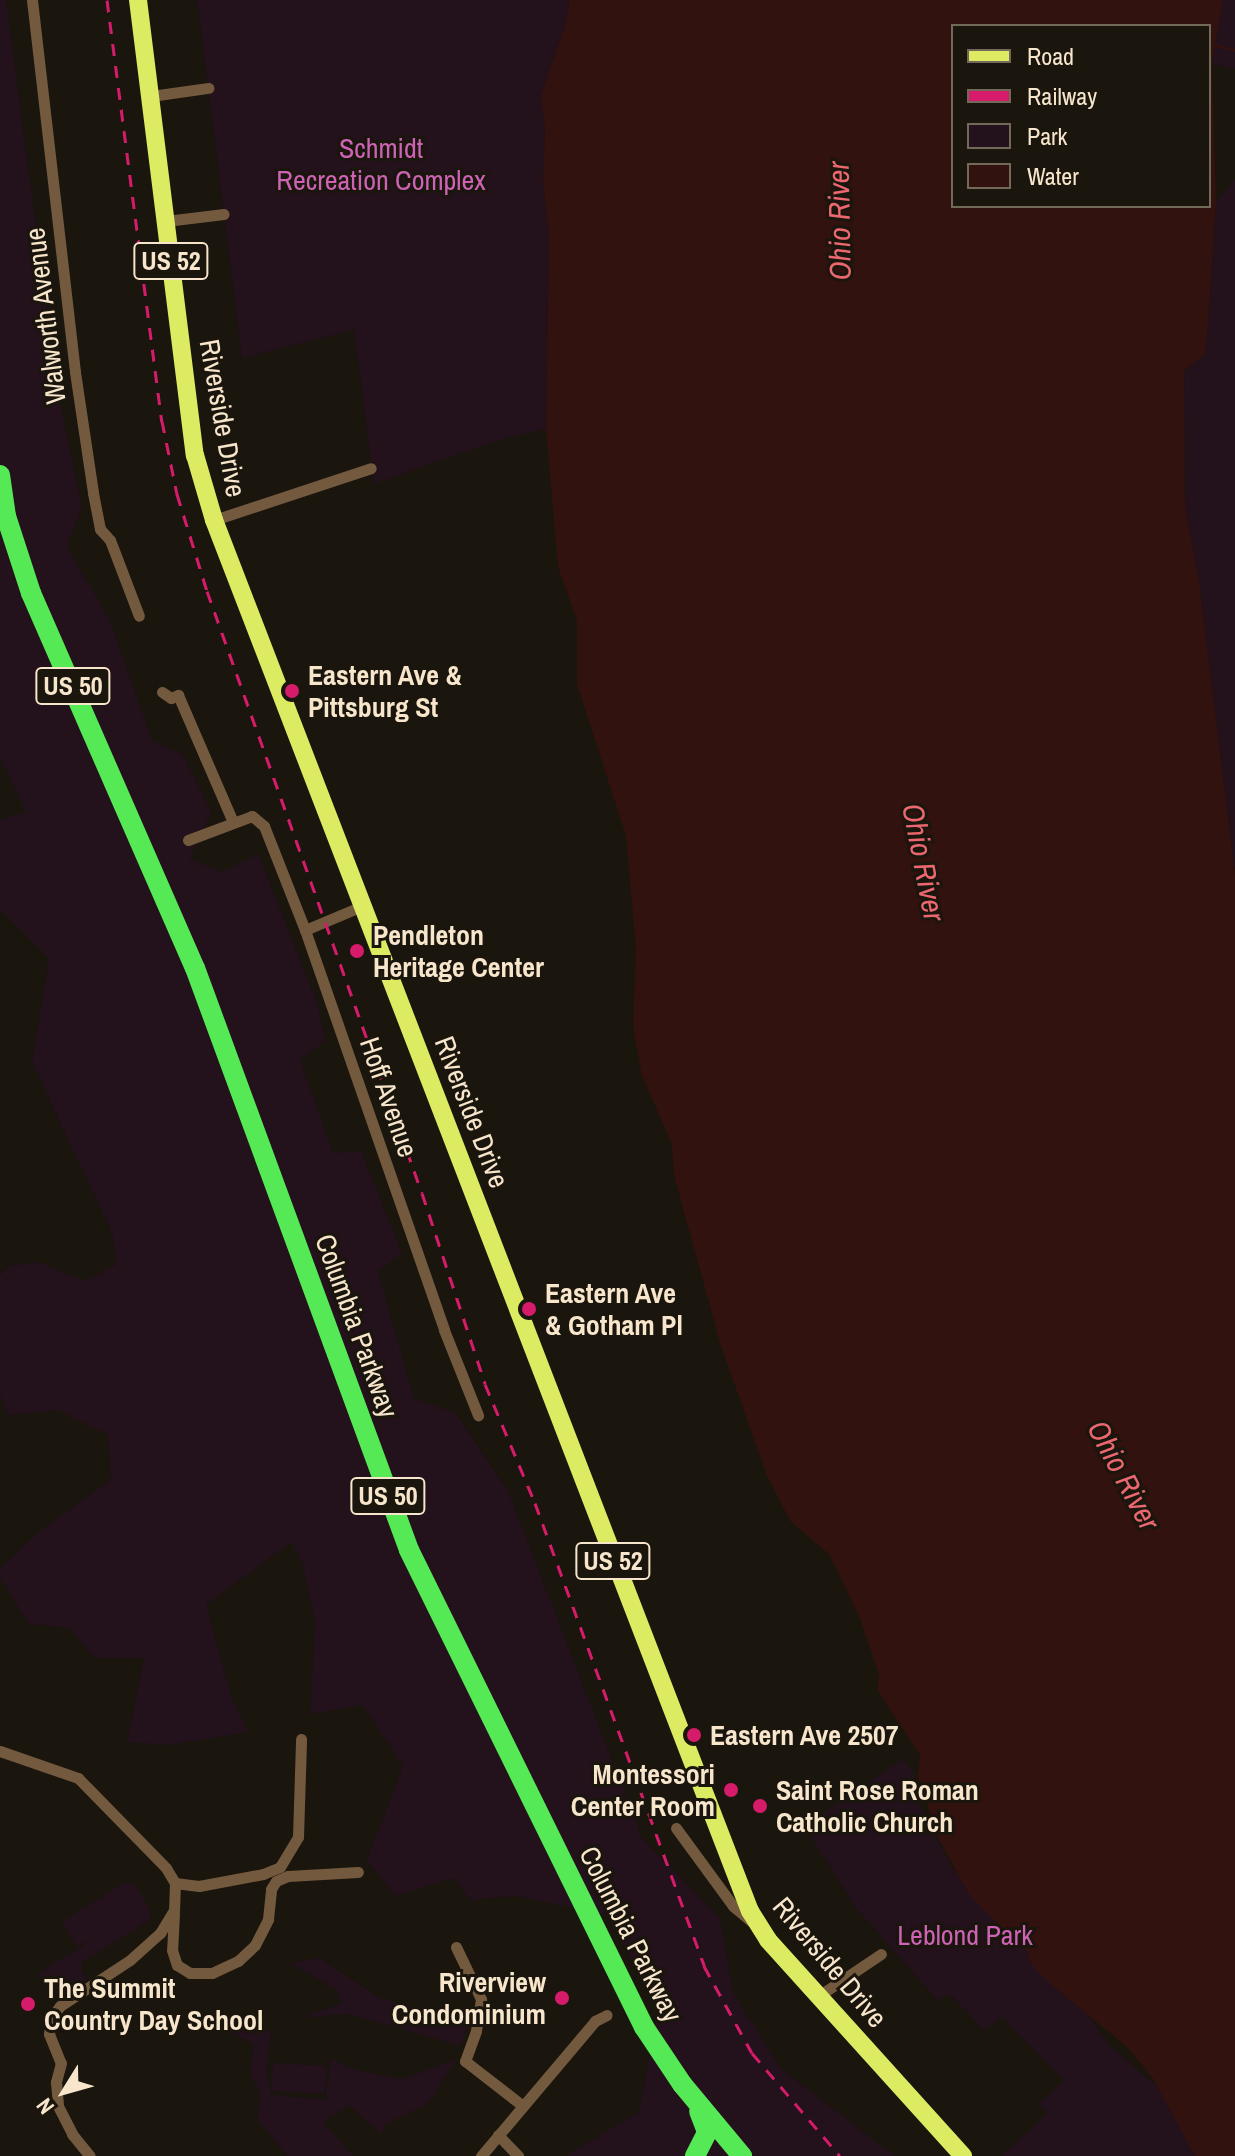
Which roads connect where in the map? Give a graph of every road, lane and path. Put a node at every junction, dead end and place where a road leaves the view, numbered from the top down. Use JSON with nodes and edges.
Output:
{"nodes":[{"id":1,"x":32,"y":0,"type":"edge"},
{"id":2,"x":138,"y":0,"type":"edge"},
{"id":3,"x":208,"y":88,"type":"dead end"},
{"id":4,"x":151,"y":96,"type":"junction"},
{"id":5,"x":224,"y":214,"type":"dead end"},
{"id":6,"x":166,"y":221,"type":"junction"},
{"id":7,"x":371,"y":468,"type":"dead end"},
{"id":8,"x":0,"y":475,"type":"edge"},
{"id":9,"x":214,"y":520,"type":"junction"},
{"id":10,"x":139,"y":616,"type":"dead end"},
{"id":11,"x":162,"y":692,"type":"dead end"},
{"id":12,"x":235,"y":822,"type":"junction"},
{"id":13,"x":188,"y":840,"type":"dead end"},
{"id":14,"x":362,"y":906,"type":"junction"},
{"id":15,"x":305,"y":930,"type":"junction"},
{"id":16,"x":478,"y":1415,"type":"dead end"},
{"id":17,"x":301,"y":1739,"type":"dead end"},
{"id":18,"x":0,"y":1751,"type":"edge"},
{"id":19,"x":676,"y":1828,"type":"dead end"},
{"id":20,"x":358,"y":1872,"type":"dead end"},
{"id":21,"x":175,"y":1883,"type":"junction"},
{"id":22,"x":174,"y":1910,"type":"junction"},
{"id":23,"x":758,"y":1927,"type":"junction"},
{"id":24,"x":456,"y":1947,"type":"dead end"},
{"id":25,"x":881,"y":1954,"type":"dead end"},
{"id":26,"x":817,"y":1997,"type":"junction"},
{"id":27,"x":607,"y":2015,"type":"dead end"},
{"id":28,"x":689,"y":2093,"type":"junction"},
{"id":29,"x":523,"y":2106,"type":"junction"},
{"id":30,"x":498,"y":2135,"type":"junction"},
{"id":31,"x":90,"y":2156,"type":"edge"},
{"id":32,"x":481,"y":2156,"type":"edge"},
{"id":33,"x":518,"y":2156,"type":"edge"},
{"id":34,"x":695,"y":2156,"type":"edge"},
{"id":35,"x":742,"y":2156,"type":"edge"},
{"id":36,"x":963,"y":2156,"type":"edge"}],
"edges":[{"from":1,"to":10,"type":"street","name":"Walworth Avenue"},
{"from":2,"to":4,"type":"main road","name":"Riverside Drive","number":"US 52"},
{"from":3,"to":4,"type":"street"},
{"from":4,"to":6,"type":"main road","name":"Riverside Drive","number":"US 52"},
{"from":5,"to":6,"type":"street"},
{"from":6,"to":9,"type":"main road","name":"Riverside Drive","number":"US 52"},
{"from":7,"to":9,"type":"street"},
{"from":8,"to":28,"type":"highway","name":"Columbia Parkway","number":"US 50"},
{"from":9,"to":14,"type":"main road","name":"Riverside Drive","number":"US 52"},
{"from":11,"to":12,"type":"street"},
{"from":12,"to":13,"type":"street"},
{"from":12,"to":15,"type":"street","name":"Hoff Avenue"},
{"from":14,"to":15,"type":"street"},
{"from":14,"to":23,"type":"main road","name":"Riverside Drive","number":"US 52"},
{"from":15,"to":16,"type":"street","name":"Hoff Avenue"},
{"from":17,"to":21,"type":"street"},
{"from":18,"to":21,"type":"street"},
{"from":19,"to":23,"type":"street"},
{"from":20,"to":22,"type":"street"},
{"from":21,"to":22,"type":"street"},
{"from":22,"to":31,"type":"street"},
{"from":23,"to":26,"type":"main road","name":"Riverside Drive","number":"US 52"},
{"from":24,"to":29,"type":"street"},
{"from":25,"to":26,"type":"street"},
{"from":26,"to":36,"type":"main road","name":"Riverside Drive","number":"US 52"},
{"from":27,"to":29,"type":"street"},
{"from":28,"to":34,"type":"highway"},
{"from":28,"to":35,"type":"highway","name":"Columbia Parkway","number":"US 50"},
{"from":29,"to":30,"type":"street"},
{"from":30,"to":32,"type":"street"},
{"from":30,"to":33,"type":"street"}]}
